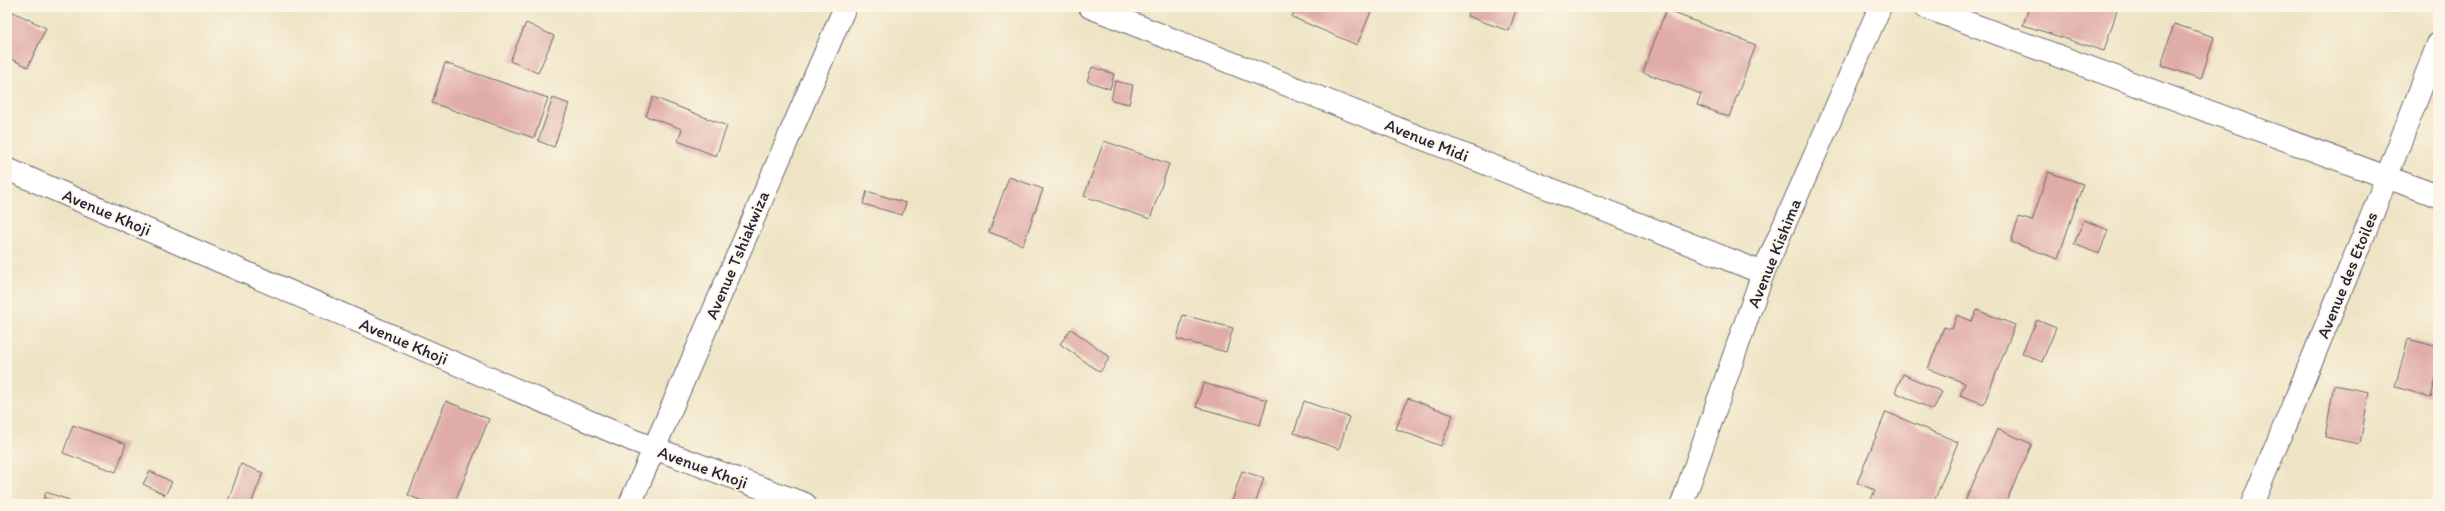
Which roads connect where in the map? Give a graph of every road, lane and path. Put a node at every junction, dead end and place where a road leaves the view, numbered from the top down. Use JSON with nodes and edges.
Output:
{"nodes":[{"id":1,"x":845,"y":7,"type":"edge"},
{"id":2,"x":1090,"y":7,"type":"edge"},
{"id":3,"x":1880,"y":7,"type":"edge"},
{"id":4,"x":1925,"y":7,"type":"edge"},
{"id":5,"x":2438,"y":44,"type":"edge"},
{"id":6,"x":7,"y":169,"type":"edge"},
{"id":7,"x":2386,"y":178,"type":"junction"},
{"id":8,"x":2438,"y":196,"type":"edge"},
{"id":9,"x":1763,"y":273,"type":"junction"},
{"id":10,"x":653,"y":449,"type":"junction"},
{"id":11,"x":630,"y":504,"type":"edge"},
{"id":12,"x":805,"y":504,"type":"edge"},
{"id":13,"x":1682,"y":504,"type":"edge"},
{"id":14,"x":2252,"y":504,"type":"edge"}],
"edges":[{"from":1,"to":10,"type":"street","name":"Avenue Tshiakwiza"},
{"from":2,"to":9,"type":"street","name":"Avenue Midi"},
{"from":3,"to":9,"type":"street","name":"Avenue Kishima"},
{"from":4,"to":7,"type":"street"},
{"from":5,"to":7,"type":"street","name":"Avenue des Etoiles"},
{"from":6,"to":10,"type":"street","name":"Avenue Khoji"},
{"from":7,"to":8,"type":"street"},
{"from":7,"to":14,"type":"street","name":"Avenue des Etoiles"},
{"from":9,"to":13,"type":"street","name":"Avenue Kishima"},
{"from":10,"to":11,"type":"street","name":"Avenue Tshiakwiza"},
{"from":10,"to":12,"type":"street","name":"Avenue Khoji"}]}
